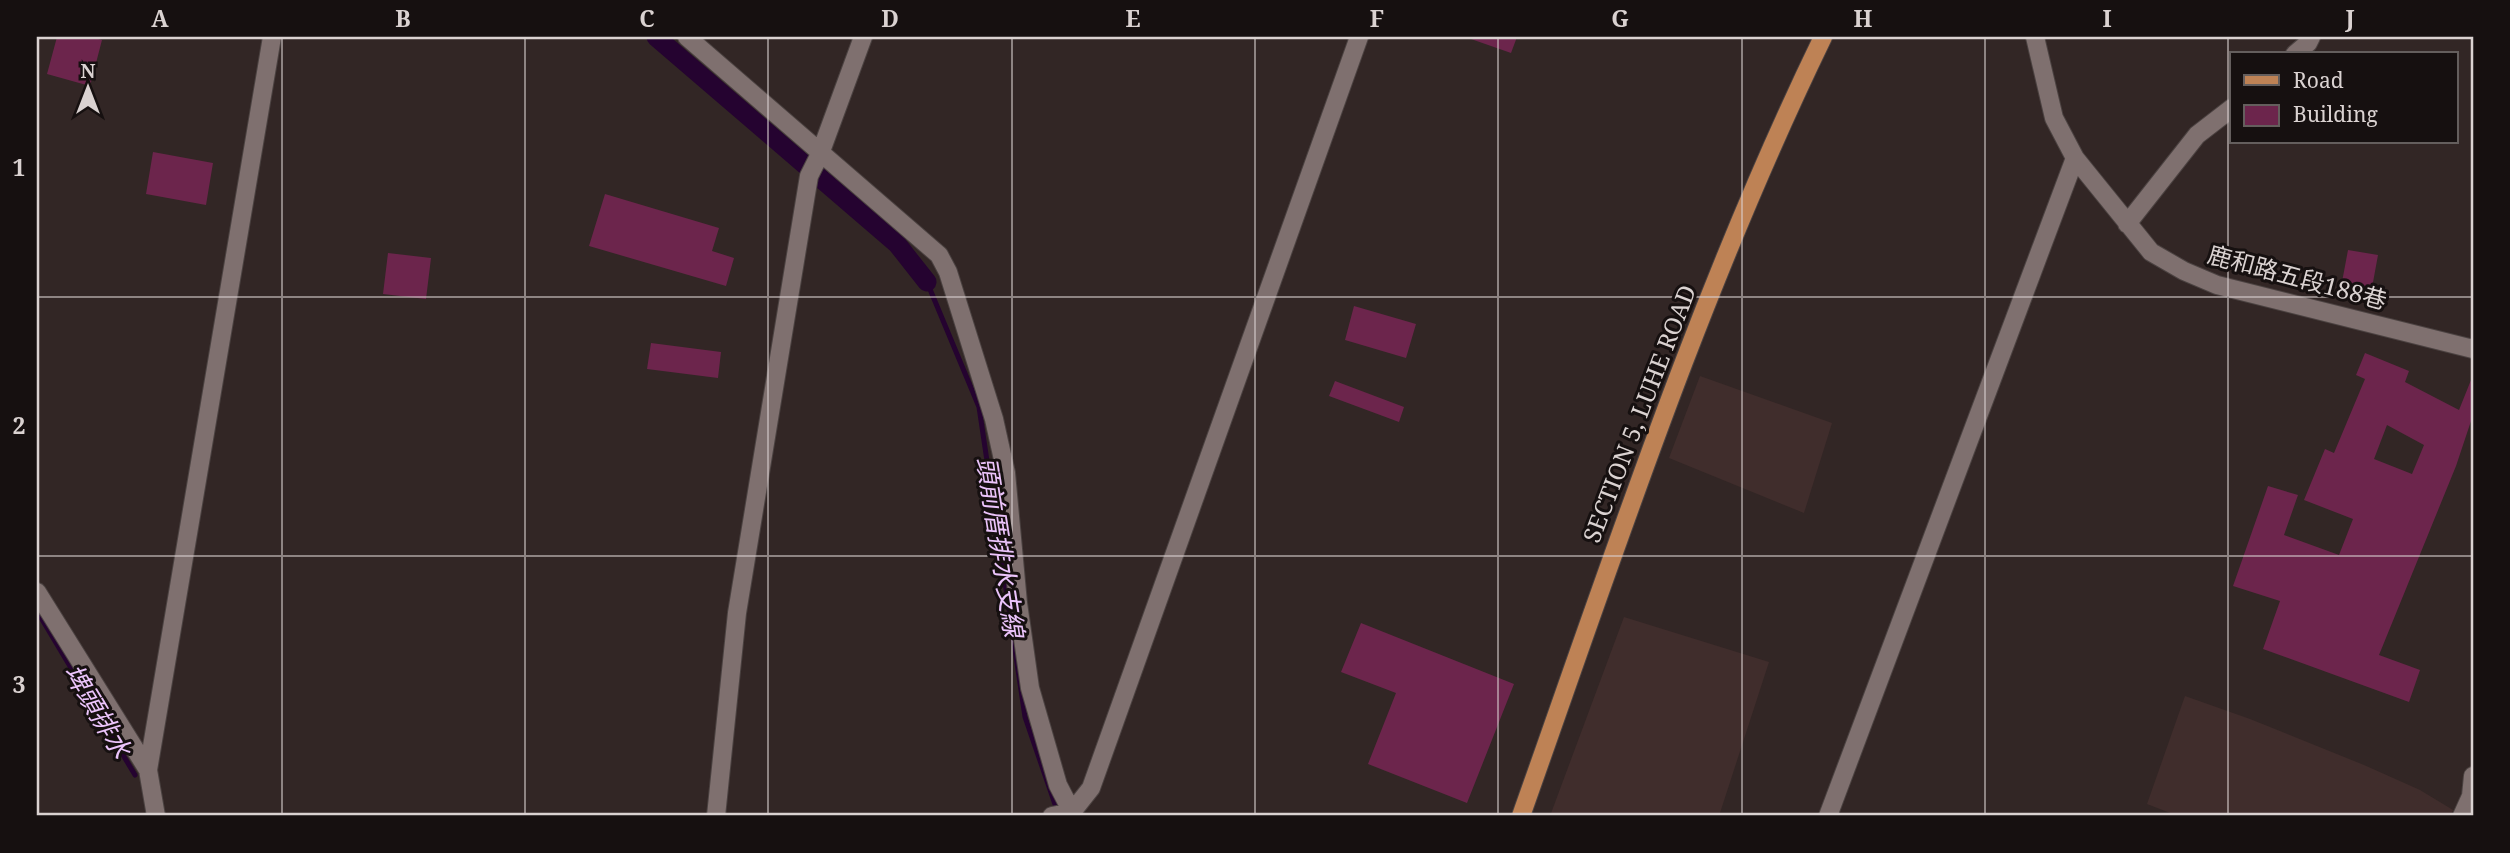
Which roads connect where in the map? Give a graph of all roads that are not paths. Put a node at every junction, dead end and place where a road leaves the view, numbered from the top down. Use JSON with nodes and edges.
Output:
{"nodes":[{"id":1,"x":272,"y":37,"type":"edge"},
{"id":2,"x":687,"y":37,"type":"edge"},
{"id":3,"x":863,"y":37,"type":"edge"},
{"id":4,"x":1359,"y":37,"type":"edge"},
{"id":5,"x":1823,"y":37,"type":"edge"},
{"id":6,"x":2035,"y":37,"type":"edge"},
{"id":7,"x":2311,"y":37,"type":"edge"},
{"id":8,"x":2297,"y":52,"type":"edge"},
{"id":9,"x":2230,"y":110,"type":"edge"},
{"id":10,"x":820,"y":154,"type":"junction"},
{"id":11,"x":2075,"y":158,"type":"junction"},
{"id":12,"x":2127,"y":224,"type":"junction"},
{"id":13,"x":2473,"y":349,"type":"edge"},
{"id":14,"x":37,"y":592,"type":"edge"},
{"id":15,"x":148,"y":770,"type":"junction"},
{"id":16,"x":2473,"y":776,"type":"edge"},
{"id":17,"x":1073,"y":814,"type":"edge"},
{"id":18,"x":156,"y":816,"type":"edge"},
{"id":19,"x":716,"y":816,"type":"edge"},
{"id":20,"x":1052,"y":816,"type":"edge"},
{"id":21,"x":1521,"y":816,"type":"edge"},
{"id":22,"x":1828,"y":816,"type":"edge"},
{"id":23,"x":2462,"y":816,"type":"edge"}],
"edges":[{"from":1,"to":15,"type":"street"},
{"from":2,"to":10,"type":"street"},
{"from":3,"to":10,"type":"street"},
{"from":4,"to":17,"type":"street"},
{"from":5,"to":21,"type":"main road","name":"SECTION 5, LUHE ROAD"},
{"from":6,"to":11,"type":"street","name":"鹿和路五段188巷"},
{"from":7,"to":8,"type":"street"},
{"from":9,"to":12,"type":"street"},
{"from":10,"to":17,"type":"street"},
{"from":10,"to":19,"type":"street"},
{"from":11,"to":12,"type":"street","name":"鹿和路五段188巷"},
{"from":11,"to":22,"type":"street"},
{"from":12,"to":13,"type":"street","name":"鹿和路五段188巷"},
{"from":14,"to":15,"type":"street"},
{"from":15,"to":18,"type":"street"},
{"from":16,"to":23,"type":"street"},
{"from":17,"to":20,"type":"street"}]}
